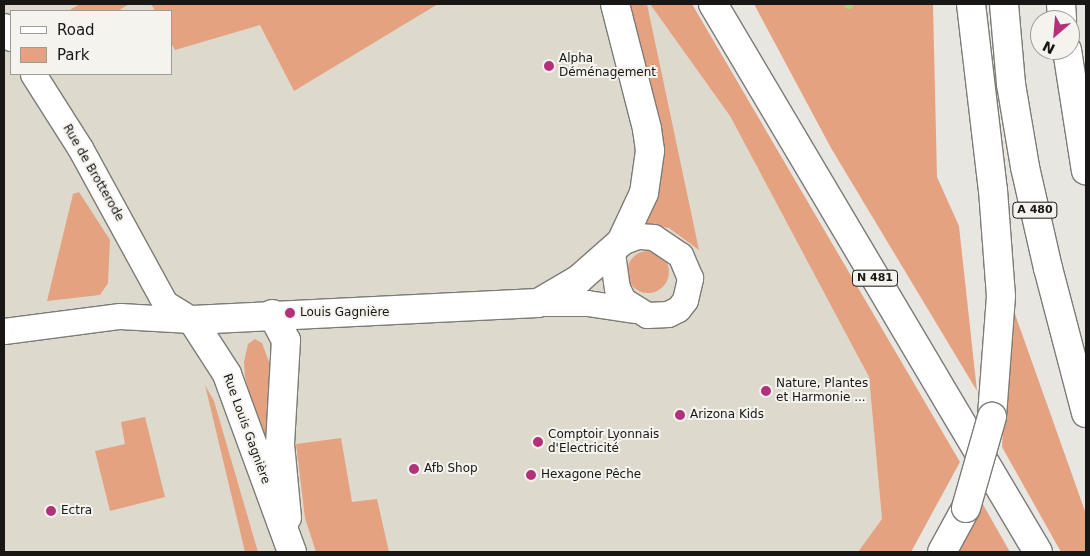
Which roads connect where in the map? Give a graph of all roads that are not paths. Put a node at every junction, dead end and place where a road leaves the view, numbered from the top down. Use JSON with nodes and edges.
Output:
{"nodes":[{"id":1,"x":615,"y":4,"type":"edge"},
{"id":2,"x":713,"y":4,"type":"edge"},
{"id":3,"x":971,"y":4,"type":"edge"},
{"id":4,"x":1004,"y":4,"type":"edge"},
{"id":5,"x":1069,"y":60,"type":"edge"},
{"id":6,"x":35,"y":75,"type":"edge"},
{"id":7,"x":1086,"y":171,"type":"edge"},
{"id":8,"x":616,"y":247,"type":"junction"},
{"id":9,"x":149,"y":273,"type":"junction"},
{"id":10,"x":538,"y":303,"type":"junction"},
{"id":11,"x":634,"y":310,"type":"junction"},
{"id":12,"x":272,"y":314,"type":"junction"},
{"id":13,"x":128,"y":317,"type":"junction"},
{"id":14,"x":192,"y":320,"type":"junction"},
{"id":15,"x":4,"y":331,"type":"edge"},
{"id":16,"x":1086,"y":413,"type":"edge"},
{"id":17,"x":289,"y":544,"type":"edge"},
{"id":18,"x":942,"y":552,"type":"edge"},
{"id":19,"x":1038,"y":552,"type":"edge"}],
"edges":[{"from":1,"to":8,"type":"main road"},
{"from":2,"to":19,"type":"main road","number":"N 481"},
{"from":3,"to":18,"type":"main road","bridge":true},
{"from":4,"to":16,"type":"main road","number":"A 480"},
{"from":5,"to":7,"type":"main road"},
{"from":6,"to":9,"type":"street","name":"Rue de Brotterode"},
{"from":8,"to":10,"type":"main road"},
{"from":8,"to":11,"type":"street"},
{"from":8,"to":11,"type":"street"},
{"from":9,"to":13,"type":"street"},
{"from":9,"to":14,"type":"street","name":"Rue de Brotterode"},
{"from":10,"to":11,"type":"street"},
{"from":10,"to":12,"type":"main road"},
{"from":12,"to":14,"type":"main road"},
{"from":12,"to":17,"type":"main road","name":"Rue Louis Gagnière"},
{"from":13,"to":14,"type":"street"},
{"from":13,"to":15,"type":"street"},
{"from":14,"to":17,"type":"main road","name":"Rue Louis Gagnière"}]}
